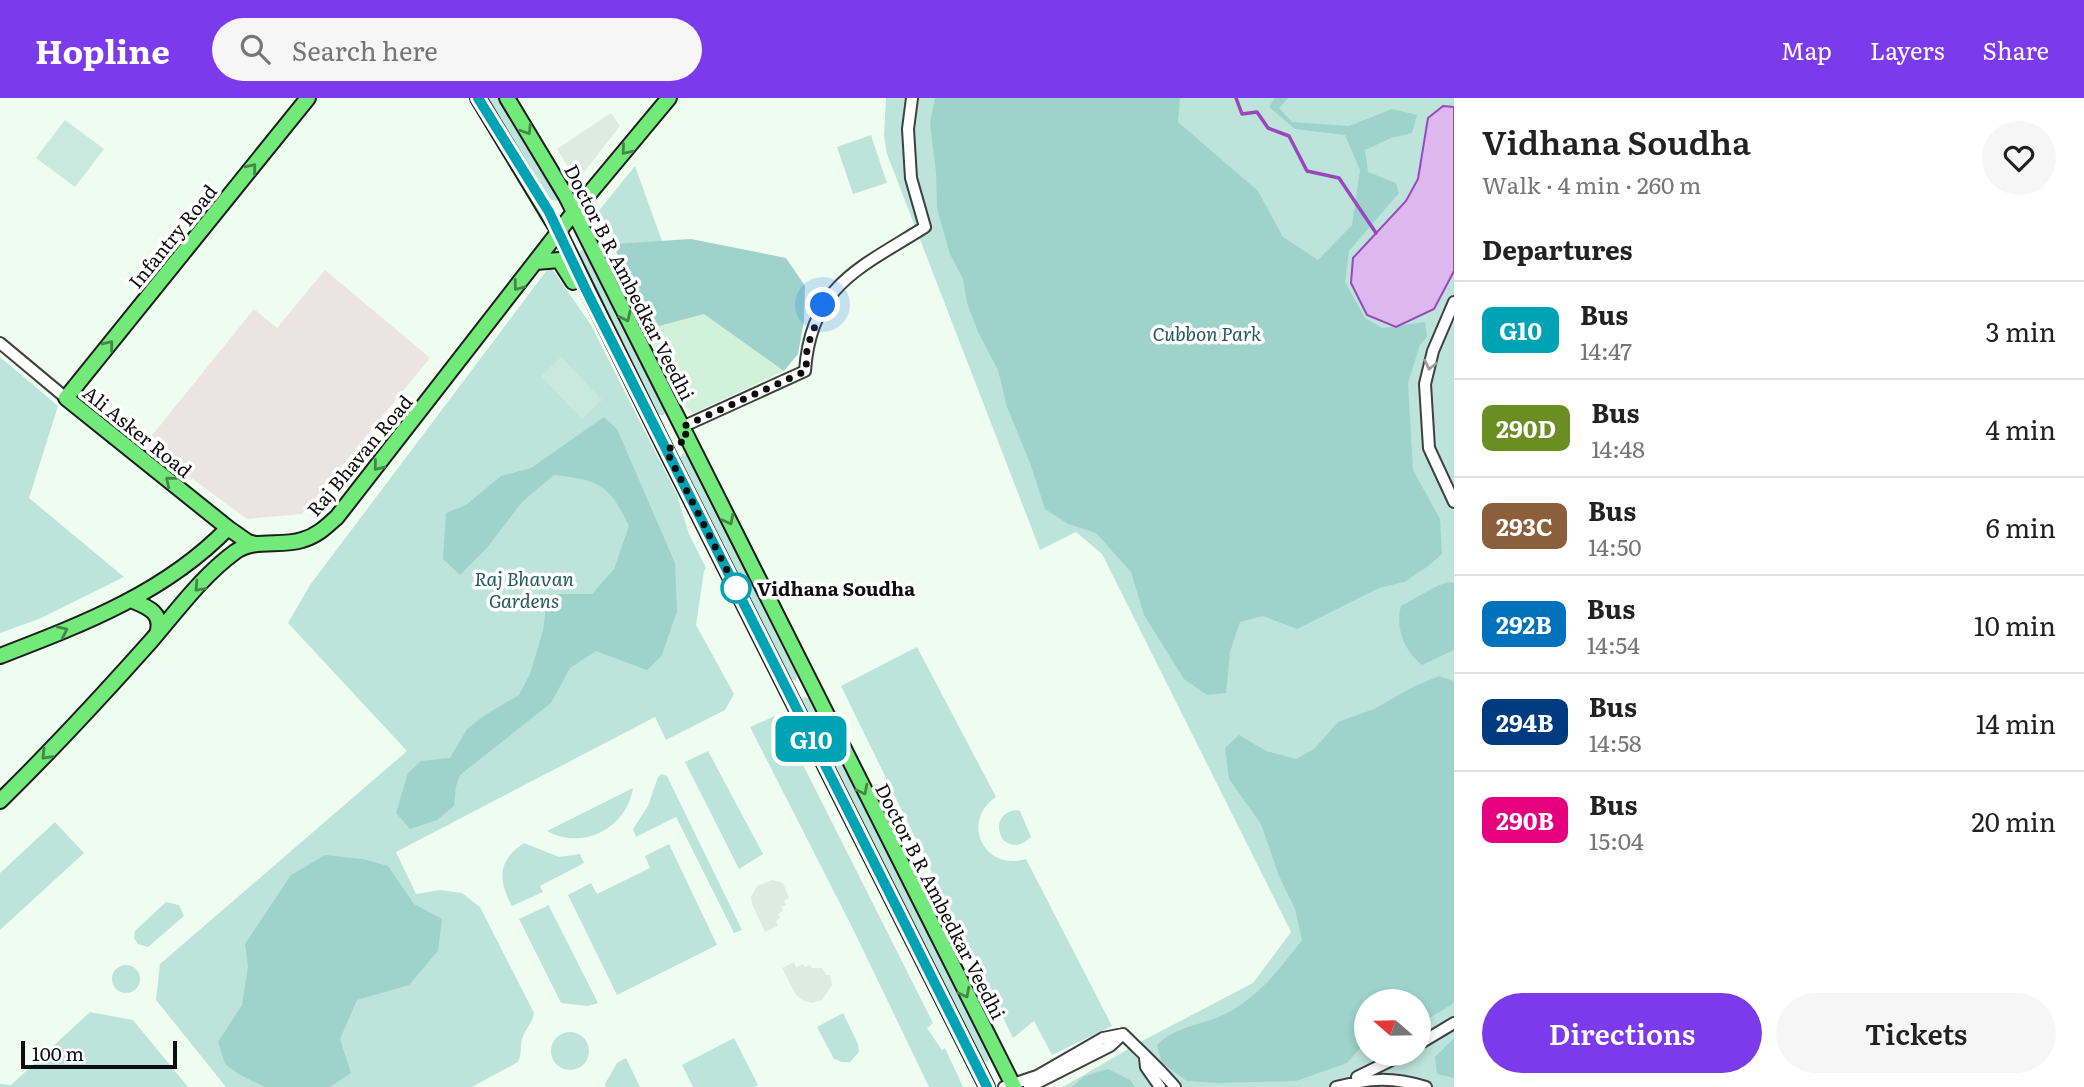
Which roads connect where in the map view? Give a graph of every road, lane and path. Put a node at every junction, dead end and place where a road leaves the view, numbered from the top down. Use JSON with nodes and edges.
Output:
{"nodes":[{"id":1,"x":308,"y":98,"type":"edge"},
{"id":2,"x":478,"y":98,"type":"edge"},
{"id":3,"x":507,"y":98,"type":"edge"},
{"id":4,"x":669,"y":98,"type":"edge"},
{"id":5,"x":912,"y":98,"type":"edge"},
{"id":6,"x":574,"y":212,"type":"junction"},
{"id":7,"x":559,"y":232,"type":"junction"},
{"id":8,"x":536,"y":262,"type":"junction"},
{"id":9,"x":586,"y":290,"type":"junction"},
{"id":10,"x":1454,"y":302,"type":"edge"},
{"id":11,"x":0,"y":343,"type":"edge"},
{"id":12,"x":66,"y":398,"type":"junction"},
{"id":13,"x":654,"y":426,"type":"junction"},
{"id":14,"x":681,"y":427,"type":"junction"},
{"id":15,"x":666,"y":450,"type":"junction"},
{"id":16,"x":1454,"y":502,"type":"edge"},
{"id":17,"x":228,"y":528,"type":"junction"},
{"id":18,"x":256,"y":544,"type":"junction"},
{"id":19,"x":131,"y":600,"type":"junction"},
{"id":20,"x":156,"y":635,"type":"junction"},
{"id":21,"x":0,"y":656,"type":"edge"},
{"id":22,"x":0,"y":801,"type":"edge"},
{"id":23,"x":1454,"y":1023,"type":"edge"},
{"id":24,"x":1123,"y":1034,"type":"junction"},
{"id":25,"x":1432,"y":1036,"type":"edge"},
{"id":26,"x":1145,"y":1058,"type":"junction"},
{"id":27,"x":1379,"y":1066,"type":"edge"},
{"id":28,"x":1010,"y":1086,"type":"edge"},
{"id":29,"x":987,"y":1087,"type":"edge"},
{"id":30,"x":1029,"y":1087,"type":"edge"},
{"id":31,"x":1160,"y":1087,"type":"edge"},
{"id":32,"x":1175,"y":1087,"type":"edge"},
{"id":33,"x":1336,"y":1087,"type":"edge"},
{"id":34,"x":1426,"y":1087,"type":"edge"}],
"edges":[{"from":12,"to":1,"type":"main road","name":"Infantry Road","one_way":true},
{"from":2,"to":7,"type":"main road"},
{"from":3,"to":6,"type":"main road","name":"Doctor B R Ambedkar Veedhi","one_way":true},
{"from":4,"to":6,"type":"main road","name":"Raj Bhavan Road","one_way":true},
{"from":5,"to":14,"type":"street"},
{"from":6,"to":7,"type":"main road","name":"Raj Bhavan Road"},
{"from":6,"to":14,"type":"main road","name":"Doctor B R Ambedkar Veedhi","one_way":true},
{"from":7,"to":8,"type":"main road","name":"Raj Bhavan Road"},
{"from":7,"to":9,"type":"main road"},
{"from":8,"to":9,"type":"main road"},
{"from":8,"to":18,"type":"main road","name":"Raj Bhavan Road","one_way":true},
{"from":9,"to":13,"type":"main road"},
{"from":10,"to":16,"type":"street","one_way":true},
{"from":11,"to":12,"type":"street","name":"Ali Asker Road"},
{"from":17,"to":12,"type":"main road","name":"Ali Asker Road","one_way":true},
{"from":13,"to":14,"type":"main road"},
{"from":13,"to":15,"type":"main road"},
{"from":14,"to":15,"type":"main road"},
{"from":14,"to":28,"type":"main road","name":"Doctor B R Ambedkar Veedhi","one_way":true},
{"from":15,"to":29,"type":"main road"},
{"from":17,"to":18,"type":"main road","name":"Ali Asker Road"},
{"from":17,"to":19,"type":"main road"},
{"from":18,"to":20,"type":"main road","name":"Raj Bhavan Road","one_way":true},
{"from":19,"to":20,"type":"main road"},
{"from":21,"to":19,"type":"main road","one_way":true},
{"from":20,"to":22,"type":"main road","name":"Raj Bhavan Road","one_way":true},
{"from":23,"to":25,"type":"street"},
{"from":24,"to":26,"type":"street"},
{"from":24,"to":28,"type":"street"},
{"from":24,"to":30,"type":"street"},
{"from":26,"to":31,"type":"street"},
{"from":26,"to":32,"type":"street"},
{"from":27,"to":33,"type":"street"},
{"from":33,"to":34,"type":"street"}]}
